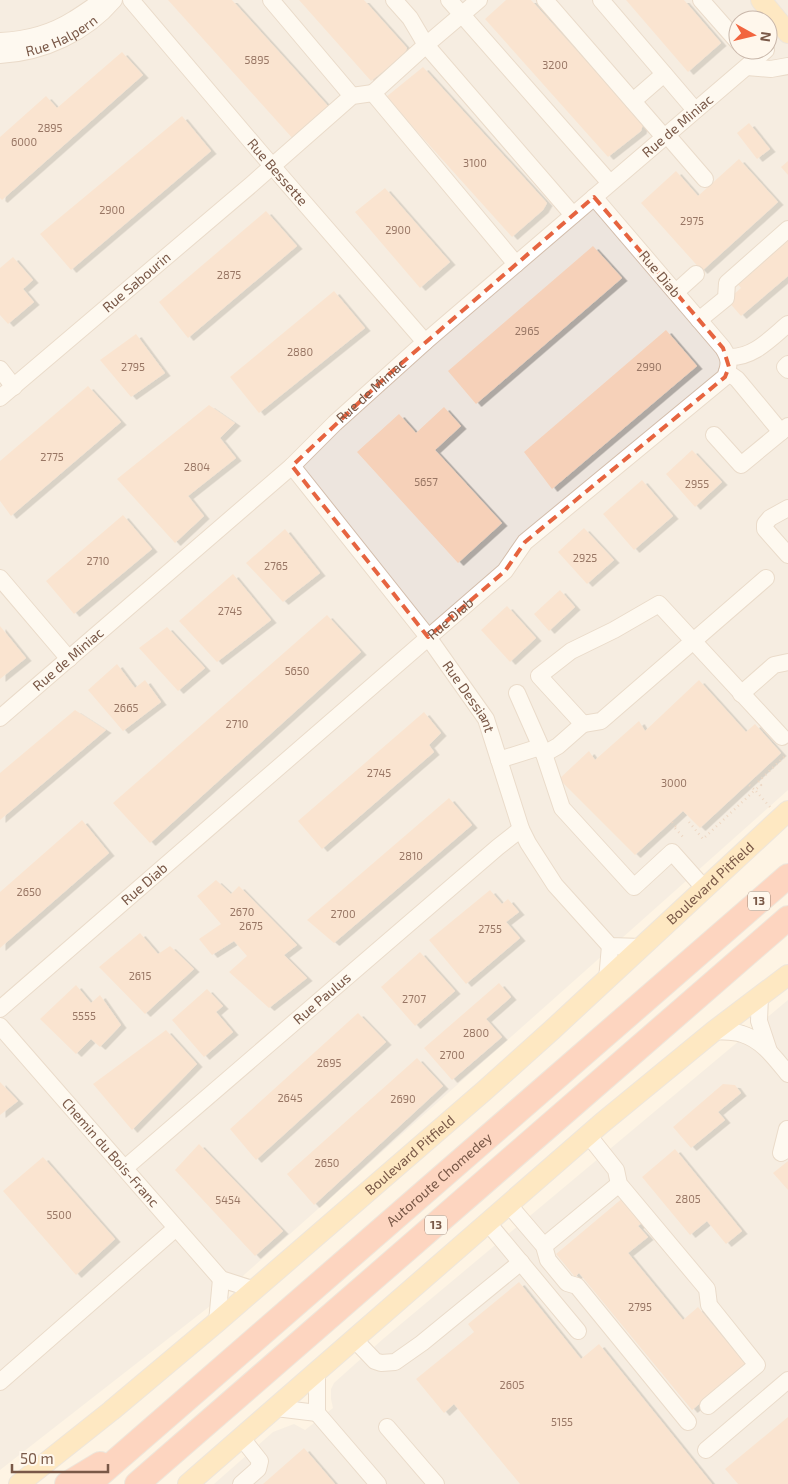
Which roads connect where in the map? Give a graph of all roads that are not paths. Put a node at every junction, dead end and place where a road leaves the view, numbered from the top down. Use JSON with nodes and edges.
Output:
{"nodes":[{"id":1,"x":104,"y":0,"type":"edge"},
{"id":2,"x":114,"y":0,"type":"edge"},
{"id":3,"x":131,"y":0,"type":"edge"},
{"id":4,"x":271,"y":0,"type":"edge"},
{"id":5,"x":394,"y":0,"type":"edge"},
{"id":6,"x":449,"y":0,"type":"edge"},
{"id":7,"x":478,"y":0,"type":"edge"},
{"id":8,"x":545,"y":0,"type":"edge"},
{"id":9,"x":601,"y":0,"type":"edge"},
{"id":10,"x":701,"y":0,"type":"edge"},
{"id":11,"x":761,"y":0,"type":"edge"},
{"id":12,"x":462,"y":15,"type":"junction"},
{"id":13,"x":728,"y":31,"type":"edge"},
{"id":14,"x":788,"y":33,"type":"edge"},
{"id":15,"x":0,"y":41,"type":"edge"},
{"id":16,"x":778,"y":41,"type":"edge"},
{"id":17,"x":426,"y":45,"type":"junction"},
{"id":18,"x":0,"y":55,"type":"edge"},
{"id":19,"x":754,"y":60,"type":"edge"},
{"id":20,"x":760,"y":60,"type":"edge"},
{"id":21,"x":788,"y":66,"type":"edge"},
{"id":22,"x":664,"y":74,"type":"junction"},
{"id":23,"x":373,"y":93,"type":"junction"},
{"id":24,"x":352,"y":96,"type":"junction"},
{"id":25,"x":633,"y":101,"type":"junction"},
{"id":26,"x":696,"y":110,"type":"junction"},
{"id":27,"x":666,"y":136,"type":"junction"},
{"id":28,"x":272,"y":166,"type":"junction"},
{"id":29,"x":704,"y":179,"type":"dead end"},
{"id":30,"x":610,"y":183,"type":"junction"},
{"id":31,"x":594,"y":197,"type":"junction"},
{"id":32,"x":573,"y":215,"type":"junction"},
{"id":33,"x":788,"y":229,"type":"edge"},
{"id":34,"x":516,"y":264,"type":"junction"},
{"id":35,"x":696,"y":274,"type":"dead end"},
{"id":36,"x":676,"y":292,"type":"junction"},
{"id":37,"x":699,"y":320,"type":"junction"},
{"id":38,"x":788,"y":324,"type":"edge"},
{"id":39,"x":425,"y":342,"type":"junction"},
{"id":40,"x":788,"y":364,"type":"edge"},
{"id":41,"x":728,"y":365,"type":"junction"},
{"id":42,"x":0,"y":369,"type":"edge"},
{"id":43,"x":788,"y":370,"type":"edge"},
{"id":44,"x":14,"y":386,"type":"junction"},
{"id":45,"x":0,"y":398,"type":"edge"},
{"id":46,"x":784,"y":429,"type":"edge"},
{"id":47,"x":714,"y":435,"type":"dead end"},
{"id":48,"x":292,"y":466,"type":"junction"},
{"id":49,"x":788,"y":508,"type":"edge"},
{"id":50,"x":788,"y":555,"type":"edge"},
{"id":51,"x":0,"y":578,"type":"edge"},
{"id":52,"x":766,"y":578,"type":"dead end"},
{"id":53,"x":428,"y":637,"type":"junction"},
{"id":54,"x":692,"y":641,"type":"junction"},
{"id":55,"x":69,"y":659,"type":"junction"},
{"id":56,"x":788,"y":662,"type":"edge"},
{"id":57,"x":517,"y":693,"type":"dead end"},
{"id":58,"x":741,"y":694,"type":"junction"},
{"id":59,"x":0,"y":718,"type":"edge"},
{"id":60,"x":582,"y":724,"type":"junction"},
{"id":61,"x":786,"y":742,"type":"edge"},
{"id":62,"x":542,"y":751,"type":"junction"},
{"id":63,"x":499,"y":760,"type":"junction"},
{"id":64,"x":780,"y":811,"type":"edge"},
{"id":65,"x":521,"y":829,"type":"junction"},
{"id":66,"x":788,"y":876,"type":"edge"},
{"id":67,"x":705,"y":889,"type":"junction"},
{"id":68,"x":788,"y":918,"type":"edge"},
{"id":69,"x":610,"y":946,"type":"junction"},
{"id":70,"x":642,"y":947,"type":"junction"},
{"id":71,"x":788,"y":975,"type":"edge"},
{"id":72,"x":607,"y":980,"type":"junction"},
{"id":73,"x":760,"y":996,"type":"junction"},
{"id":74,"x":0,"y":1009,"type":"edge"},
{"id":75,"x":0,"y":1026,"type":"edge"},
{"id":76,"x":714,"y":1031,"type":"junction"},
{"id":77,"x":769,"y":1050,"type":"junction"},
{"id":78,"x":788,"y":1074,"type":"edge"},
{"id":79,"x":787,"y":1129,"type":"dead end"},
{"id":80,"x":589,"y":1136,"type":"junction"},
{"id":81,"x":788,"y":1149,"type":"edge"},
{"id":82,"x":125,"y":1168,"type":"junction"},
{"id":83,"x":618,"y":1184,"type":"junction"},
{"id":84,"x":509,"y":1205,"type":"junction"},
{"id":85,"x":488,"y":1223,"type":"junction"},
{"id":86,"x":176,"y":1228,"type":"junction"},
{"id":87,"x":544,"y":1246,"type":"junction"},
{"id":88,"x":521,"y":1262,"type":"junction"},
{"id":89,"x":221,"y":1279,"type":"junction"},
{"id":90,"x":255,"y":1290,"type":"junction"},
{"id":91,"x":217,"y":1322,"type":"junction"},
{"id":92,"x":578,"y":1331,"type":"dead end"},
{"id":93,"x":354,"y":1339,"type":"junction"},
{"id":94,"x":318,"y":1371,"type":"junction"},
{"id":95,"x":788,"y":1380,"type":"edge"},
{"id":96,"x":0,"y":1382,"type":"edge"},
{"id":97,"x":708,"y":1406,"type":"dead end"},
{"id":98,"x":276,"y":1408,"type":"junction"},
{"id":99,"x":317,"y":1413,"type":"junction"},
{"id":100,"x":688,"y":1422,"type":"dead end"},
{"id":101,"x":387,"y":1427,"type":"dead end"},
{"id":102,"x":241,"y":1437,"type":"junction"},
{"id":103,"x":140,"y":1439,"type":"junction"},
{"id":104,"x":706,"y":1450,"type":"dead end"},
{"id":105,"x":19,"y":1484,"type":"edge"},
{"id":106,"x":67,"y":1484,"type":"edge"},
{"id":107,"x":89,"y":1484,"type":"edge"},
{"id":108,"x":137,"y":1484,"type":"edge"},
{"id":109,"x":188,"y":1484,"type":"edge"},
{"id":110,"x":241,"y":1484,"type":"edge"},
{"id":111,"x":378,"y":1484,"type":"edge"},
{"id":112,"x":436,"y":1484,"type":"edge"}],
"edges":[{"from":1,"to":15,"type":"street","name":"Rue Halpern"},
{"from":2,"to":18,"type":"street","name":"Rue Halpern"},
{"from":3,"to":28,"type":"street","name":"Rue Bessette"},
{"from":4,"to":24,"type":"street"},
{"from":5,"to":17,"type":"street"},
{"from":6,"to":12,"type":"street"},
{"from":7,"to":12,"type":"street"},
{"from":8,"to":25,"type":"street"},
{"from":9,"to":22,"type":"street"},
{"from":10,"to":13,"type":"street"},
{"from":11,"to":14,"type":"main road"},
{"from":12,"to":17,"type":"street"},
{"from":12,"to":30,"type":"street"},
{"from":14,"to":16,"type":"street","name":"Rue de Miniac"},
{"from":17,"to":23,"type":"street"},
{"from":17,"to":32,"type":"street"},
{"from":19,"to":26,"type":"street","name":"Rue de Miniac"},
{"from":20,"to":21,"type":"street"},
{"from":22,"to":25,"type":"street"},
{"from":22,"to":26,"type":"street"},
{"from":23,"to":24,"type":"street"},
{"from":23,"to":34,"type":"street"},
{"from":24,"to":28,"type":"street","name":"Rue Sabourin"},
{"from":25,"to":27,"type":"street"},
{"from":26,"to":27,"type":"street","name":"Rue de Miniac"},
{"from":27,"to":29,"type":"street"},
{"from":27,"to":30,"type":"street","name":"Rue de Miniac"},
{"from":28,"to":39,"type":"street","name":"Rue Bessette"},
{"from":28,"to":44,"type":"street","name":"Rue Sabourin"},
{"from":30,"to":31,"type":"street","name":"Rue de Miniac"},
{"from":31,"to":32,"type":"street","name":"Rue de Miniac"},
{"from":31,"to":36,"type":"street","name":"Rue Diab"},
{"from":32,"to":34,"type":"street","name":"Rue de Miniac"},
{"from":33,"to":37,"type":"street"},
{"from":34,"to":39,"type":"street","name":"Rue de Miniac"},
{"from":35,"to":36,"type":"street"},
{"from":36,"to":37,"type":"street","name":"Rue Diab"},
{"from":37,"to":41,"type":"street","name":"Rue Diab"},
{"from":38,"to":41,"type":"street"},
{"from":39,"to":48,"type":"street","name":"Rue de Miniac"},
{"from":40,"to":43,"type":"street"},
{"from":41,"to":46,"type":"street"},
{"from":41,"to":53,"type":"street","name":"Rue Diab"},
{"from":42,"to":44,"type":"street"},
{"from":44,"to":45,"type":"street","name":"Rue Sabourin"},
{"from":46,"to":47,"type":"street"},
{"from":48,"to":53,"type":"street","name":"Rue Dessiant"},
{"from":48,"to":55,"type":"street","name":"Rue de Miniac"},
{"from":49,"to":50,"type":"street"},
{"from":51,"to":55,"type":"street"},
{"from":52,"to":54,"type":"street"},
{"from":53,"to":63,"type":"street","name":"Rue Dessiant"},
{"from":53,"to":74,"type":"street","name":"Rue Diab"},
{"from":54,"to":58,"type":"street"},
{"from":54,"to":60,"type":"street"},
{"from":54,"to":60,"type":"street"},
{"from":55,"to":59,"type":"street","name":"Rue de Miniac"},
{"from":56,"to":58,"type":"street"},
{"from":57,"to":62,"type":"street"},
{"from":58,"to":61,"type":"street"},
{"from":60,"to":62,"type":"street"},
{"from":62,"to":63,"type":"street"},
{"from":62,"to":67,"type":"street"},
{"from":63,"to":65,"type":"street","name":"Rue Dessiant"},
{"from":64,"to":67,"type":"main road","name":"Boulevard Pitfield"},
{"from":65,"to":69,"type":"street","name":"Rue Dessiant"},
{"from":65,"to":82,"type":"street","name":"Rue Paulus"},
{"from":66,"to":103,"type":"highway","name":"Autoroute Chomedey","number":"13"},
{"from":67,"to":70,"type":"main road","name":"Boulevard Pitfield"},
{"from":68,"to":108,"type":"highway","number":"13"},
{"from":69,"to":70,"type":"street"},
{"from":69,"to":72,"type":"street"},
{"from":70,"to":72,"type":"main road","name":"Boulevard Pitfield"},
{"from":71,"to":73,"type":"main road"},
{"from":72,"to":90,"type":"main road","name":"Boulevard Pitfield"},
{"from":73,"to":76,"type":"main road"},
{"from":73,"to":77,"type":"street"},
{"from":75,"to":82,"type":"street","name":"Chemin du Bois-Franc"},
{"from":76,"to":77,"type":"street"},
{"from":76,"to":80,"type":"main road"},
{"from":77,"to":78,"type":"street"},
{"from":79,"to":81,"type":"street"},
{"from":80,"to":83,"type":"street"},
{"from":80,"to":84,"type":"main road"},
{"from":82,"to":86,"type":"street","name":"Chemin du Bois-Franc"},
{"from":83,"to":87,"type":"street"},
{"from":83,"to":97,"type":"street"},
{"from":84,"to":85,"type":"main road"},
{"from":84,"to":87,"type":"street"},
{"from":85,"to":88,"type":"street"},
{"from":85,"to":93,"type":"main road"},
{"from":86,"to":89,"type":"street","name":"Chemin du Bois-Franc"},
{"from":86,"to":96,"type":"street"},
{"from":87,"to":100,"type":"street"},
{"from":88,"to":92,"type":"street"},
{"from":88,"to":93,"type":"street"},
{"from":89,"to":90,"type":"street"},
{"from":89,"to":91,"type":"street"},
{"from":90,"to":91,"type":"main road","name":"Boulevard Pitfield"},
{"from":91,"to":105,"type":"main road","name":"Boulevard Pitfield"},
{"from":93,"to":94,"type":"main road"},
{"from":94,"to":98,"type":"main road"},
{"from":94,"to":99,"type":"street"},
{"from":95,"to":104,"type":"street"},
{"from":98,"to":99,"type":"street"},
{"from":98,"to":102,"type":"main road"},
{"from":99,"to":111,"type":"street"},
{"from":101,"to":112,"type":"street"},
{"from":102,"to":109,"type":"main road"},
{"from":102,"to":110,"type":"street"},
{"from":103,"to":106,"type":"highway"},
{"from":103,"to":107,"type":"highway","name":"Autoroute Chomedey","number":"13"}]}
